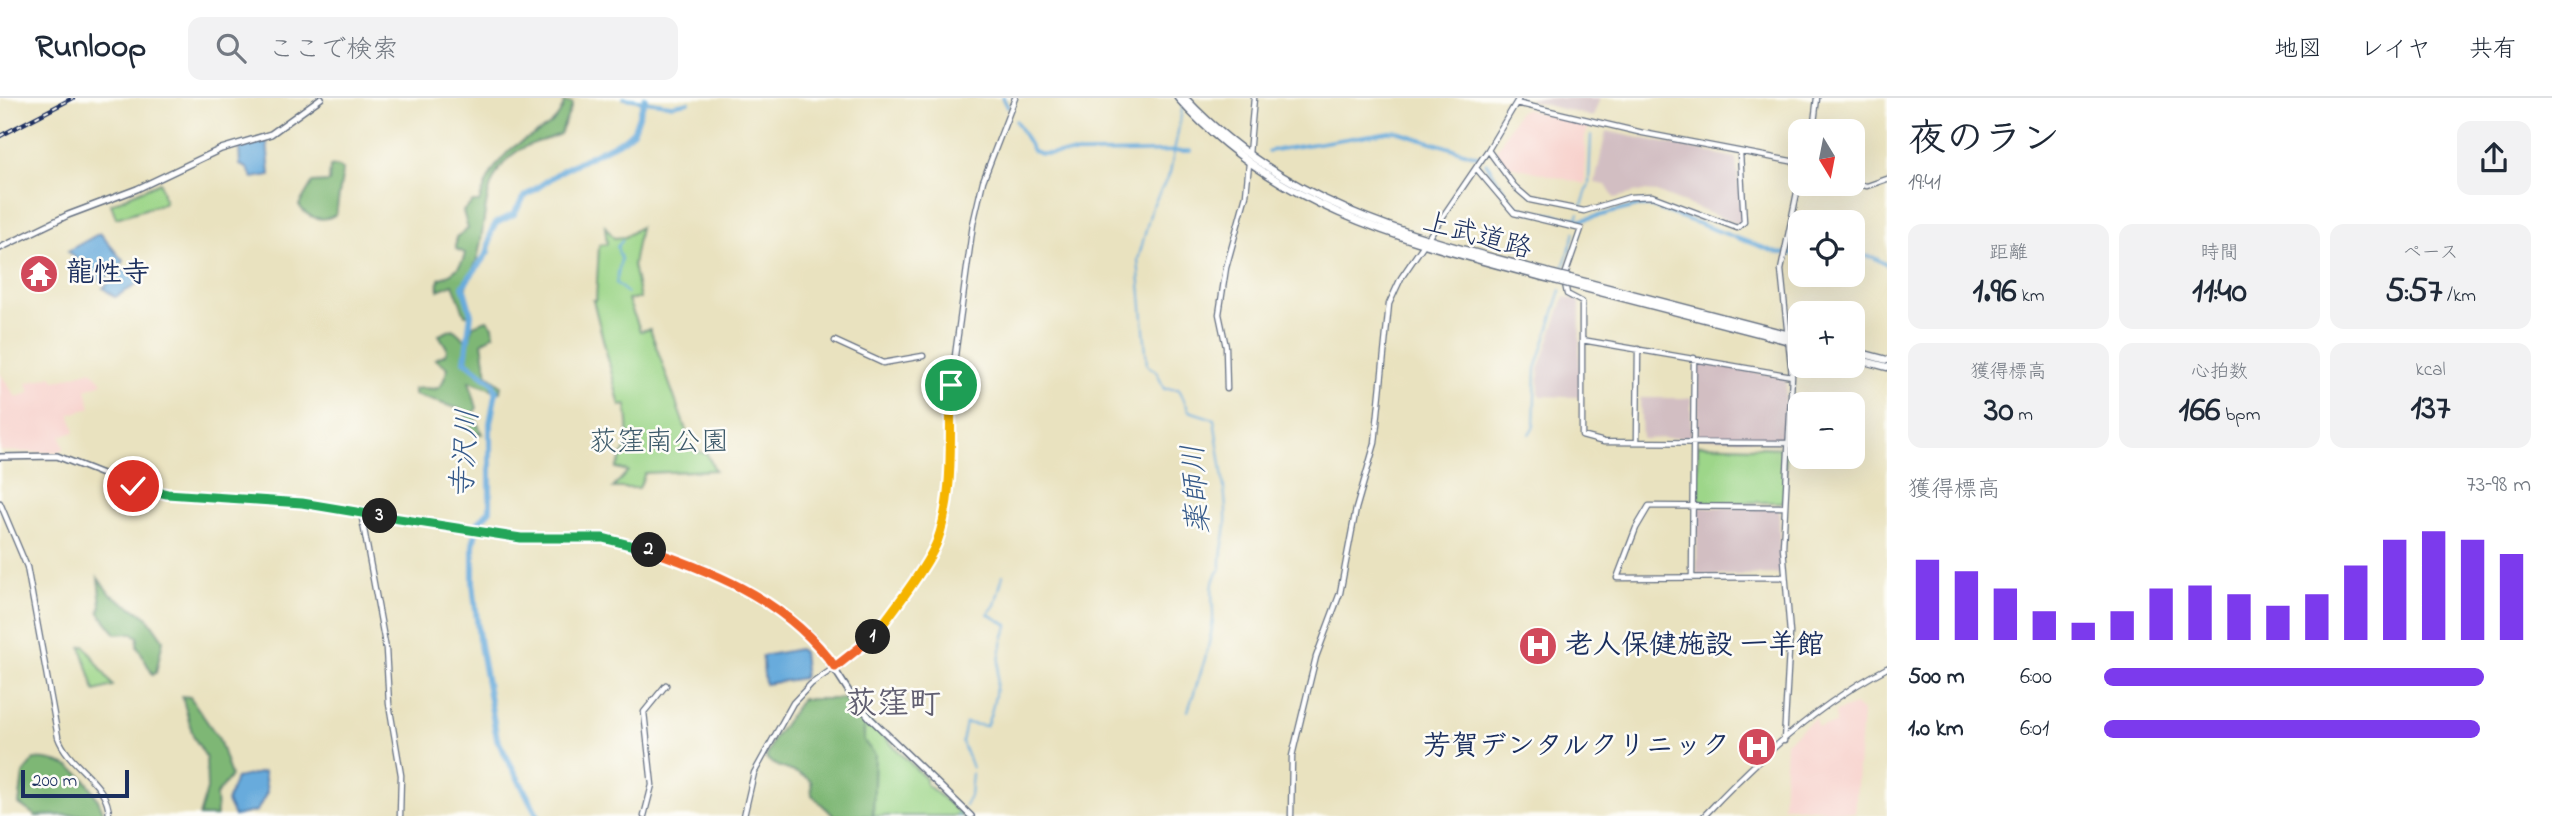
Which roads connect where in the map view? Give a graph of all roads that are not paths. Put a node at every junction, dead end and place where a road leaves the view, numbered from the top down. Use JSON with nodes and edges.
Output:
{"nodes":[{"id":1,"x":321,"y":98,"type":"edge"},
{"id":2,"x":1015,"y":98,"type":"edge"},
{"id":3,"x":1178,"y":98,"type":"edge"},
{"id":4,"x":1254,"y":98,"type":"edge"},
{"id":5,"x":1817,"y":98,"type":"edge"},
{"id":6,"x":1517,"y":100,"type":"edge"},
{"id":7,"x":1186,"y":102,"type":"edge"},
{"id":8,"x":1815,"y":119,"type":"edge"},
{"id":9,"x":1488,"y":150,"type":"junction"},
{"id":10,"x":1740,"y":153,"type":"junction"},
{"id":11,"x":1249,"y":159,"type":"junction"},
{"id":12,"x":1788,"y":161,"type":"edge"},
{"id":13,"x":1476,"y":168,"type":"junction"},
{"id":14,"x":1887,"y":179,"type":"edge"},
{"id":15,"x":1866,"y":186,"type":"edge"},
{"id":16,"x":1796,"y":196,"type":"edge"},
{"id":17,"x":1426,"y":243,"type":"junction"},
{"id":18,"x":0,"y":248,"type":"edge"},
{"id":19,"x":1788,"y":331,"type":"edge"},
{"id":20,"x":1788,"y":338,"type":"edge"},
{"id":21,"x":1582,"y":340,"type":"junction"},
{"id":22,"x":835,"y":341,"type":"dead end"},
{"id":23,"x":1638,"y":349,"type":"junction"},
{"id":24,"x":1865,"y":354,"type":"edge"},
{"id":25,"x":923,"y":356,"type":"dead end"},
{"id":26,"x":1695,"y":358,"type":"junction"},
{"id":27,"x":1887,"y":360,"type":"edge"},
{"id":28,"x":1865,"y":361,"type":"edge"},
{"id":29,"x":1887,"y":367,"type":"edge"},
{"id":30,"x":1788,"y":375,"type":"edge"},
{"id":31,"x":1227,"y":389,"type":"dead end"},
{"id":32,"x":1637,"y":441,"type":"junction"},
{"id":33,"x":1694,"y":442,"type":"junction"},
{"id":34,"x":1788,"y":443,"type":"edge"},
{"id":35,"x":0,"y":457,"type":"edge"},
{"id":36,"x":1788,"y":469,"type":"edge"},
{"id":37,"x":0,"y":503,"type":"edge"},
{"id":38,"x":1693,"y":505,"type":"junction"},
{"id":39,"x":1785,"y":507,"type":"junction"},
{"id":40,"x":360,"y":512,"type":"junction"},
{"id":41,"x":1785,"y":577,"type":"junction"},
{"id":42,"x":1692,"y":578,"type":"junction"},
{"id":43,"x":835,"y":667,"type":"junction"},
{"id":44,"x":1887,"y":667,"type":"edge"},
{"id":45,"x":666,"y":685,"type":"dead end"},
{"id":46,"x":1784,"y":741,"type":"junction"},
{"id":47,"x":109,"y":816,"type":"edge"},
{"id":48,"x":400,"y":816,"type":"edge"},
{"id":49,"x":644,"y":816,"type":"edge"},
{"id":50,"x":744,"y":816,"type":"edge"},
{"id":51,"x":971,"y":816,"type":"edge"},
{"id":52,"x":1291,"y":816,"type":"edge"},
{"id":53,"x":1704,"y":816,"type":"edge"}],
"edges":[{"from":1,"to":18,"type":"main road"},
{"from":2,"to":43,"type":"street"},
{"from":3,"to":7,"type":"highway","name":"上武道路"},
{"from":4,"to":11,"type":"street"},
{"from":5,"to":8,"type":"street"},
{"from":6,"to":9,"type":"street"},
{"from":6,"to":10,"type":"street"},
{"from":7,"to":11,"type":"highway","name":"上武道路"},
{"from":9,"to":10,"type":"street"},
{"from":9,"to":13,"type":"street"},
{"from":10,"to":12,"type":"street"},
{"from":11,"to":17,"type":"highway","name":"上武道路"},
{"from":11,"to":31,"type":"street"},
{"from":13,"to":17,"type":"street"},
{"from":13,"to":21,"type":"street"},
{"from":14,"to":15,"type":"street"},
{"from":16,"to":19,"type":"street"},
{"from":17,"to":20,"type":"highway","name":"上武道路","bridge":true},
{"from":17,"to":52,"type":"street"},
{"from":21,"to":23,"type":"street"},
{"from":21,"to":32,"type":"street"},
{"from":22,"to":25,"type":"street"},
{"from":23,"to":26,"type":"street"},
{"from":23,"to":32,"type":"street"},
{"from":24,"to":27,"type":"highway"},
{"from":26,"to":30,"type":"street"},
{"from":26,"to":33,"type":"street"},
{"from":28,"to":29,"type":"highway"},
{"from":32,"to":33,"type":"street"},
{"from":33,"to":34,"type":"street"},
{"from":33,"to":38,"type":"street"},
{"from":35,"to":40,"type":"main road"},
{"from":36,"to":39,"type":"street"},
{"from":37,"to":47,"type":"street"},
{"from":38,"to":39,"type":"street"},
{"from":38,"to":42,"type":"street"},
{"from":38,"to":42,"type":"street"},
{"from":39,"to":41,"type":"street"},
{"from":40,"to":43,"type":"main road"},
{"from":40,"to":48,"type":"street"},
{"from":41,"to":42,"type":"street"},
{"from":41,"to":46,"type":"street"},
{"from":43,"to":50,"type":"street"},
{"from":43,"to":51,"type":"main road"},
{"from":44,"to":46,"type":"street"},
{"from":45,"to":49,"type":"street"},
{"from":46,"to":53,"type":"street"}]}
